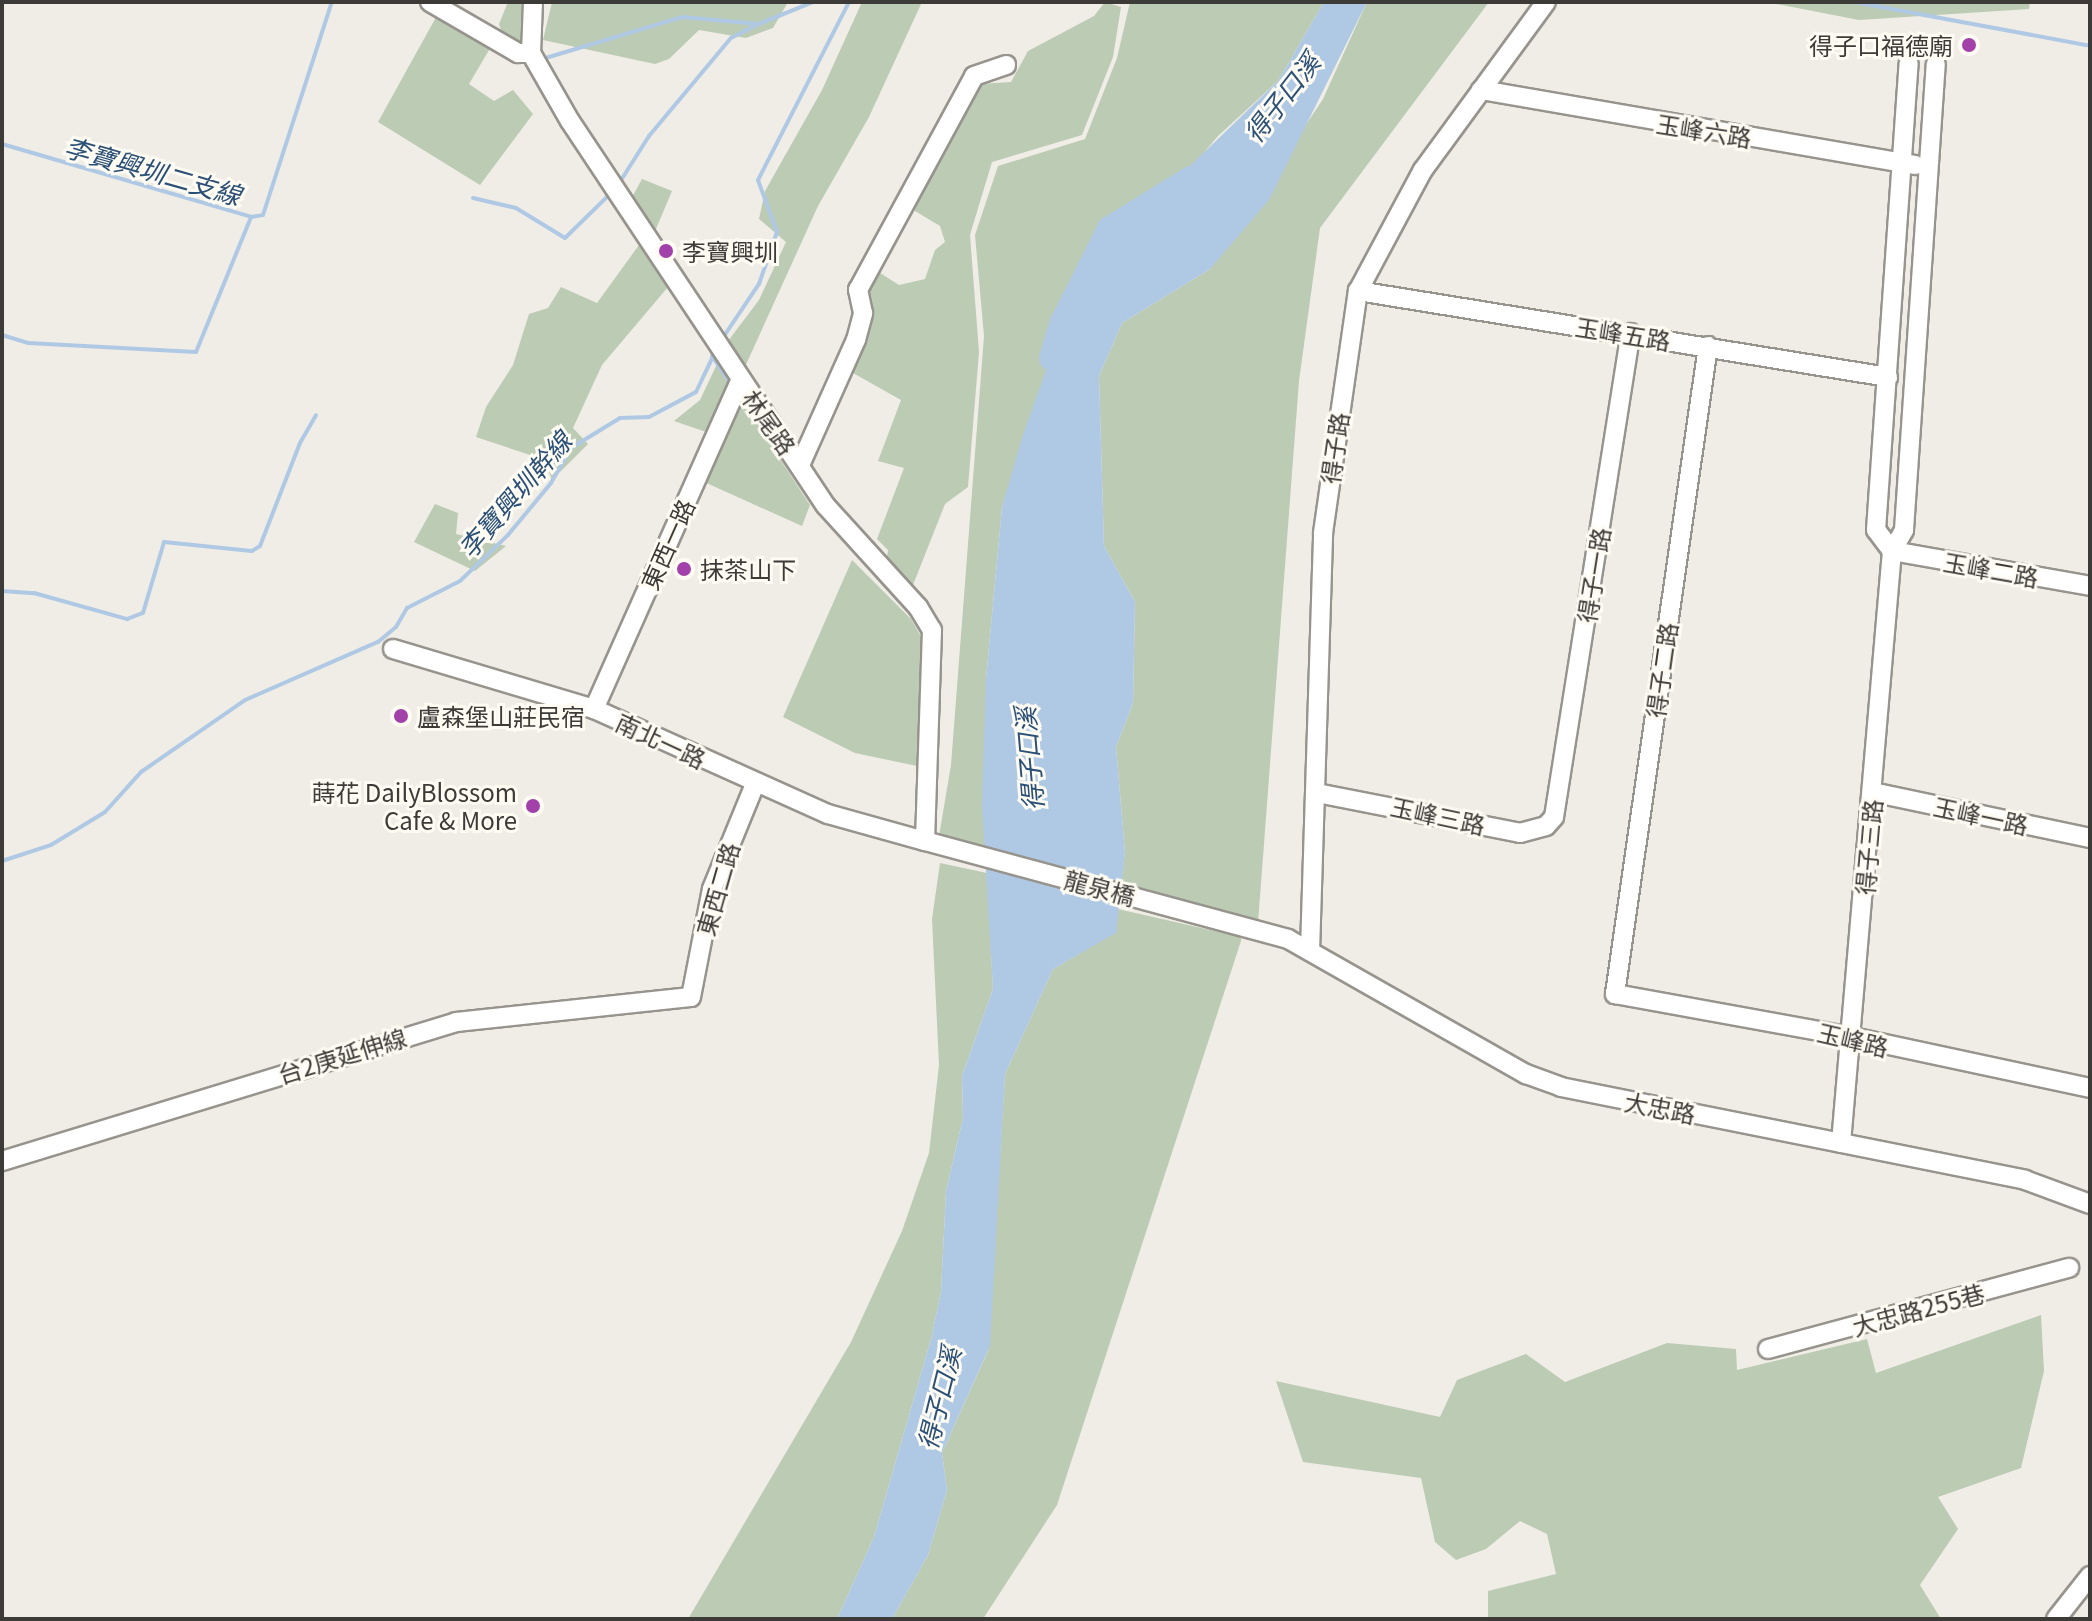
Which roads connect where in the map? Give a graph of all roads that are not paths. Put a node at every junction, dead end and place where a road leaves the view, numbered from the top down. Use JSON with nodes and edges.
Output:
{"nodes":[{"id":1,"x":430,"y":2,"type":"edge"},
{"id":2,"x":533,"y":2,"type":"edge"},
{"id":3,"x":1546,"y":2,"type":"edge"},
{"id":4,"x":531,"y":53,"type":"junction"},
{"id":5,"x":1909,"y":63,"type":"dead end"},
{"id":6,"x":1936,"y":64,"type":"dead end"},
{"id":7,"x":1006,"y":65,"type":"dead end"},
{"id":8,"x":1481,"y":90,"type":"junction"},
{"id":9,"x":1904,"y":163,"type":"junction"},
{"id":10,"x":1928,"y":167,"type":"junction"},
{"id":11,"x":1358,"y":291,"type":"junction"},
{"id":12,"x":1631,"y":333,"type":"junction"},
{"id":13,"x":1708,"y":346,"type":"junction"},
{"id":14,"x":1888,"y":377,"type":"junction"},
{"id":15,"x":741,"y":379,"type":"junction"},
{"id":16,"x":800,"y":465,"type":"junction"},
{"id":17,"x":1892,"y":551,"type":"junction"},
{"id":18,"x":2090,"y":586,"type":"edge"},
{"id":19,"x":393,"y":649,"type":"dead end"},
{"id":20,"x":594,"y":709,"type":"junction"},
{"id":21,"x":755,"y":784,"type":"junction"},
{"id":22,"x":1872,"y":792,"type":"junction"},
{"id":23,"x":1317,"y":793,"type":"junction"},
{"id":24,"x":1554,"y":817,"type":"joint"},
{"id":25,"x":2090,"y":838,"type":"edge"},
{"id":26,"x":933,"y":843,"type":"junction"},
{"id":27,"x":1260,"y":929,"type":"joint"},
{"id":28,"x":1310,"y":951,"type":"junction"},
{"id":29,"x":1615,"y":994,"type":"joint"},
{"id":30,"x":691,"y":997,"type":"joint"},
{"id":31,"x":1852,"y":1037,"type":"junction"},
{"id":32,"x":2090,"y":1088,"type":"edge"},
{"id":33,"x":1841,"y":1143,"type":"junction"},
{"id":34,"x":2,"y":1161,"type":"edge"},
{"id":35,"x":2090,"y":1204,"type":"edge"},
{"id":36,"x":2069,"y":1268,"type":"dead end"},
{"id":37,"x":1768,"y":1349,"type":"dead end"},
{"id":38,"x":2090,"y":1576,"type":"edge"},
{"id":39,"x":2056,"y":1619,"type":"edge"}],
"edges":[{"from":1,"to":4,"type":"street"},
{"from":2,"to":4,"type":"street"},
{"from":3,"to":8,"type":"street","name":"得子路"},
{"from":4,"to":15,"type":"street","name":"林尾路"},
{"from":5,"to":9,"type":"street"},
{"from":6,"to":10,"type":"street"},
{"from":7,"to":16,"type":"street"},
{"from":8,"to":9,"type":"street","name":"玉峰六路"},
{"from":8,"to":11,"type":"street","name":"得子路"},
{"from":9,"to":10,"type":"street","name":"玉峰六路"},
{"from":9,"to":14,"type":"street"},
{"from":10,"to":17,"type":"street"},
{"from":11,"to":12,"type":"street","name":"玉峰五路"},
{"from":11,"to":23,"type":"street","name":"得子路"},
{"from":12,"to":13,"type":"street","name":"玉峰五路"},
{"from":12,"to":24,"type":"street","name":"得子一路"},
{"from":13,"to":14,"type":"street","name":"玉峰五路"},
{"from":13,"to":29,"type":"street","name":"得子二路"},
{"from":14,"to":17,"type":"street"},
{"from":15,"to":16,"type":"street","name":"林尾路"},
{"from":15,"to":20,"type":"street","name":"東西一路"},
{"from":16,"to":26,"type":"street","name":"林尾路"},
{"from":17,"to":18,"type":"street","name":"玉峰二路"},
{"from":17,"to":22,"type":"street","name":"得子三路"},
{"from":19,"to":20,"type":"street","name":"南北一路"},
{"from":20,"to":21,"type":"street","name":"南北一路"},
{"from":21,"to":26,"type":"street","name":"南北一路"},
{"from":21,"to":30,"type":"street","name":"東西二路"},
{"from":22,"to":25,"type":"street","name":"玉峰一路"},
{"from":22,"to":31,"type":"street","name":"得子三路"},
{"from":23,"to":24,"type":"street","name":"玉峰三路"},
{"from":23,"to":28,"type":"street","name":"得子路"},
{"from":26,"to":27,"type":"street","name":"龍泉橋"},
{"from":27,"to":28,"type":"street","name":"大忠路"},
{"from":28,"to":33,"type":"street","name":"大忠路"},
{"from":29,"to":31,"type":"street","name":"玉峰路"},
{"from":30,"to":34,"type":"street","name":"台2庚延伸線"},
{"from":31,"to":32,"type":"street","name":"玉峰路"},
{"from":31,"to":33,"type":"street","name":"得子三路"},
{"from":33,"to":35,"type":"street","name":"大忠路"},
{"from":36,"to":37,"type":"street","name":"大忠路255巷"},
{"from":38,"to":39,"type":"street"}]}
